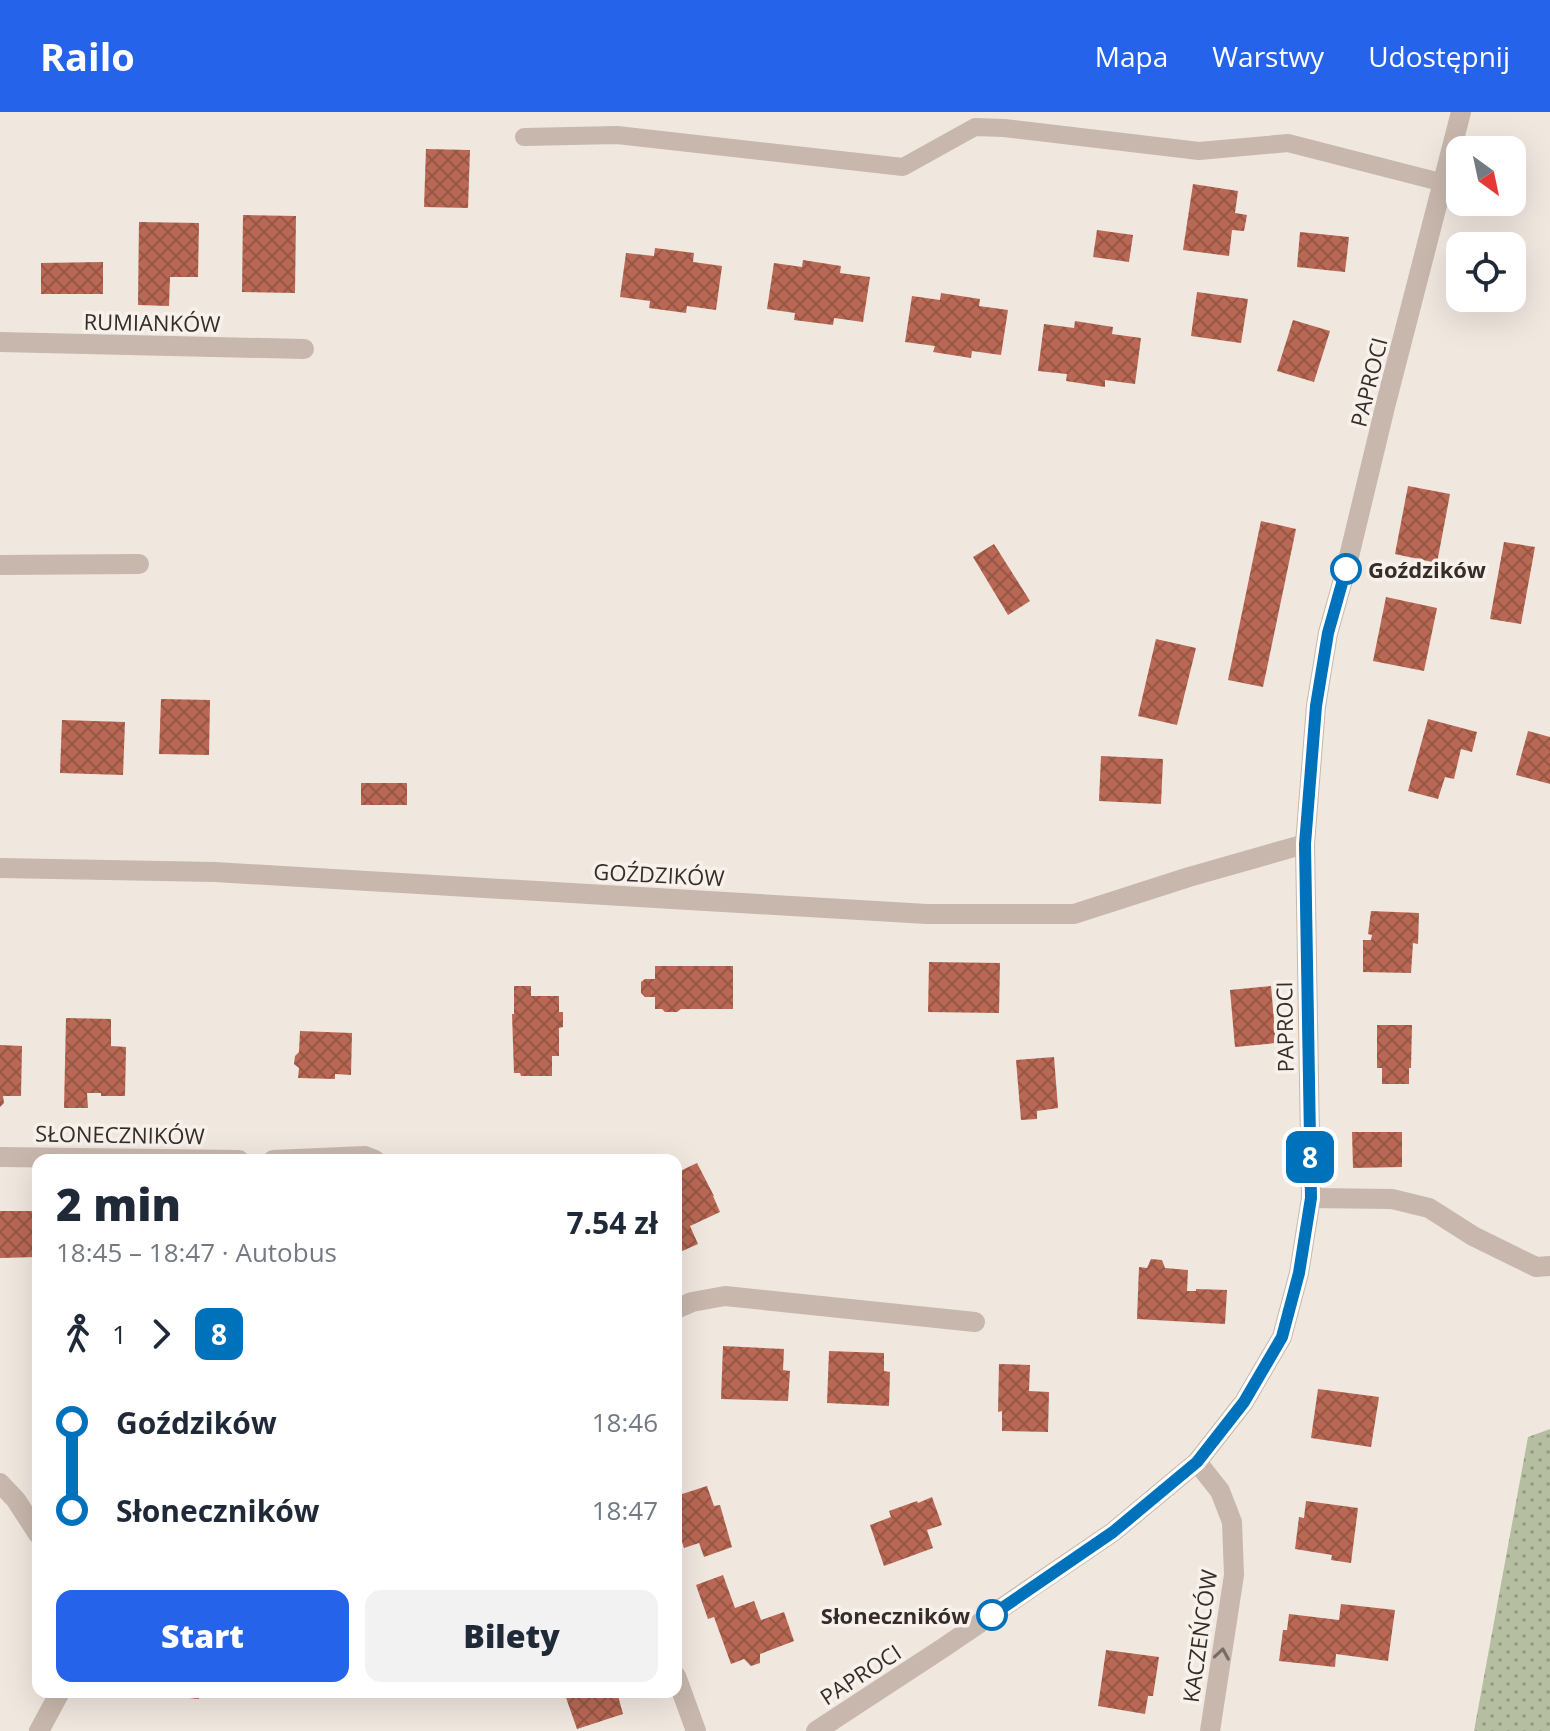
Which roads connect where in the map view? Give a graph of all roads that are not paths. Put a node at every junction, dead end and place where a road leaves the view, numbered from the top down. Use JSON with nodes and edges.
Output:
{"nodes":[{"id":1,"x":1461,"y":112,"type":"edge"},
{"id":2,"x":524,"y":137,"type":"dead end"},
{"id":3,"x":1444,"y":183,"type":"junction"},
{"id":4,"x":0,"y":342,"type":"edge"},
{"id":5,"x":304,"y":349,"type":"dead end"},
{"id":6,"x":139,"y":564,"type":"dead end"},
{"id":7,"x":0,"y":565,"type":"edge"},
{"id":8,"x":1305,"y":844,"type":"junction"},
{"id":9,"x":0,"y":868,"type":"edge"},
{"id":10,"x":0,"y":1157,"type":"edge"},
{"id":11,"x":32,"y":1157,"type":"edge"},
{"id":12,"x":1311,"y":1198,"type":"junction"},
{"id":13,"x":1550,"y":1266,"type":"edge"},
{"id":14,"x":682,"y":1306,"type":"edge"},
{"id":15,"x":975,"y":1322,"type":"dead end"},
{"id":16,"x":1197,"y":1462,"type":"junction"},
{"id":17,"x":0,"y":1483,"type":"edge"},
{"id":18,"x":32,"y":1525,"type":"edge"},
{"id":19,"x":682,"y":1692,"type":"edge"},
{"id":20,"x":57,"y":1698,"type":"edge"},
{"id":21,"x":39,"y":1731,"type":"edge"},
{"id":22,"x":696,"y":1731,"type":"edge"},
{"id":23,"x":816,"y":1731,"type":"edge"},
{"id":24,"x":1210,"y":1731,"type":"edge"}],
"edges":[{"from":1,"to":3,"type":"street","name":"PAPROCI"},
{"from":2,"to":3,"type":"lane"},
{"from":3,"to":8,"type":"street","name":"PAPROCI"},
{"from":4,"to":5,"type":"street","name":"RUMIANKÓW"},
{"from":6,"to":7,"type":"street"},
{"from":8,"to":9,"type":"street","name":"GOŹDZIKÓW"},
{"from":8,"to":12,"type":"street","name":"PAPROCI"},
{"from":10,"to":11,"type":"street","name":"SŁONECZNIKÓW"},
{"from":12,"to":13,"type":"street"},
{"from":12,"to":16,"type":"street","name":"PAPROCI"},
{"from":14,"to":15,"type":"street"},
{"from":16,"to":23,"type":"street","name":"PAPROCI"},
{"from":24,"to":16,"type":"street","name":"KACZEŃCÓW","one_way":true},
{"from":17,"to":18,"type":"street"},
{"from":19,"to":22,"type":"street"},
{"from":20,"to":21,"type":"street"}]}
